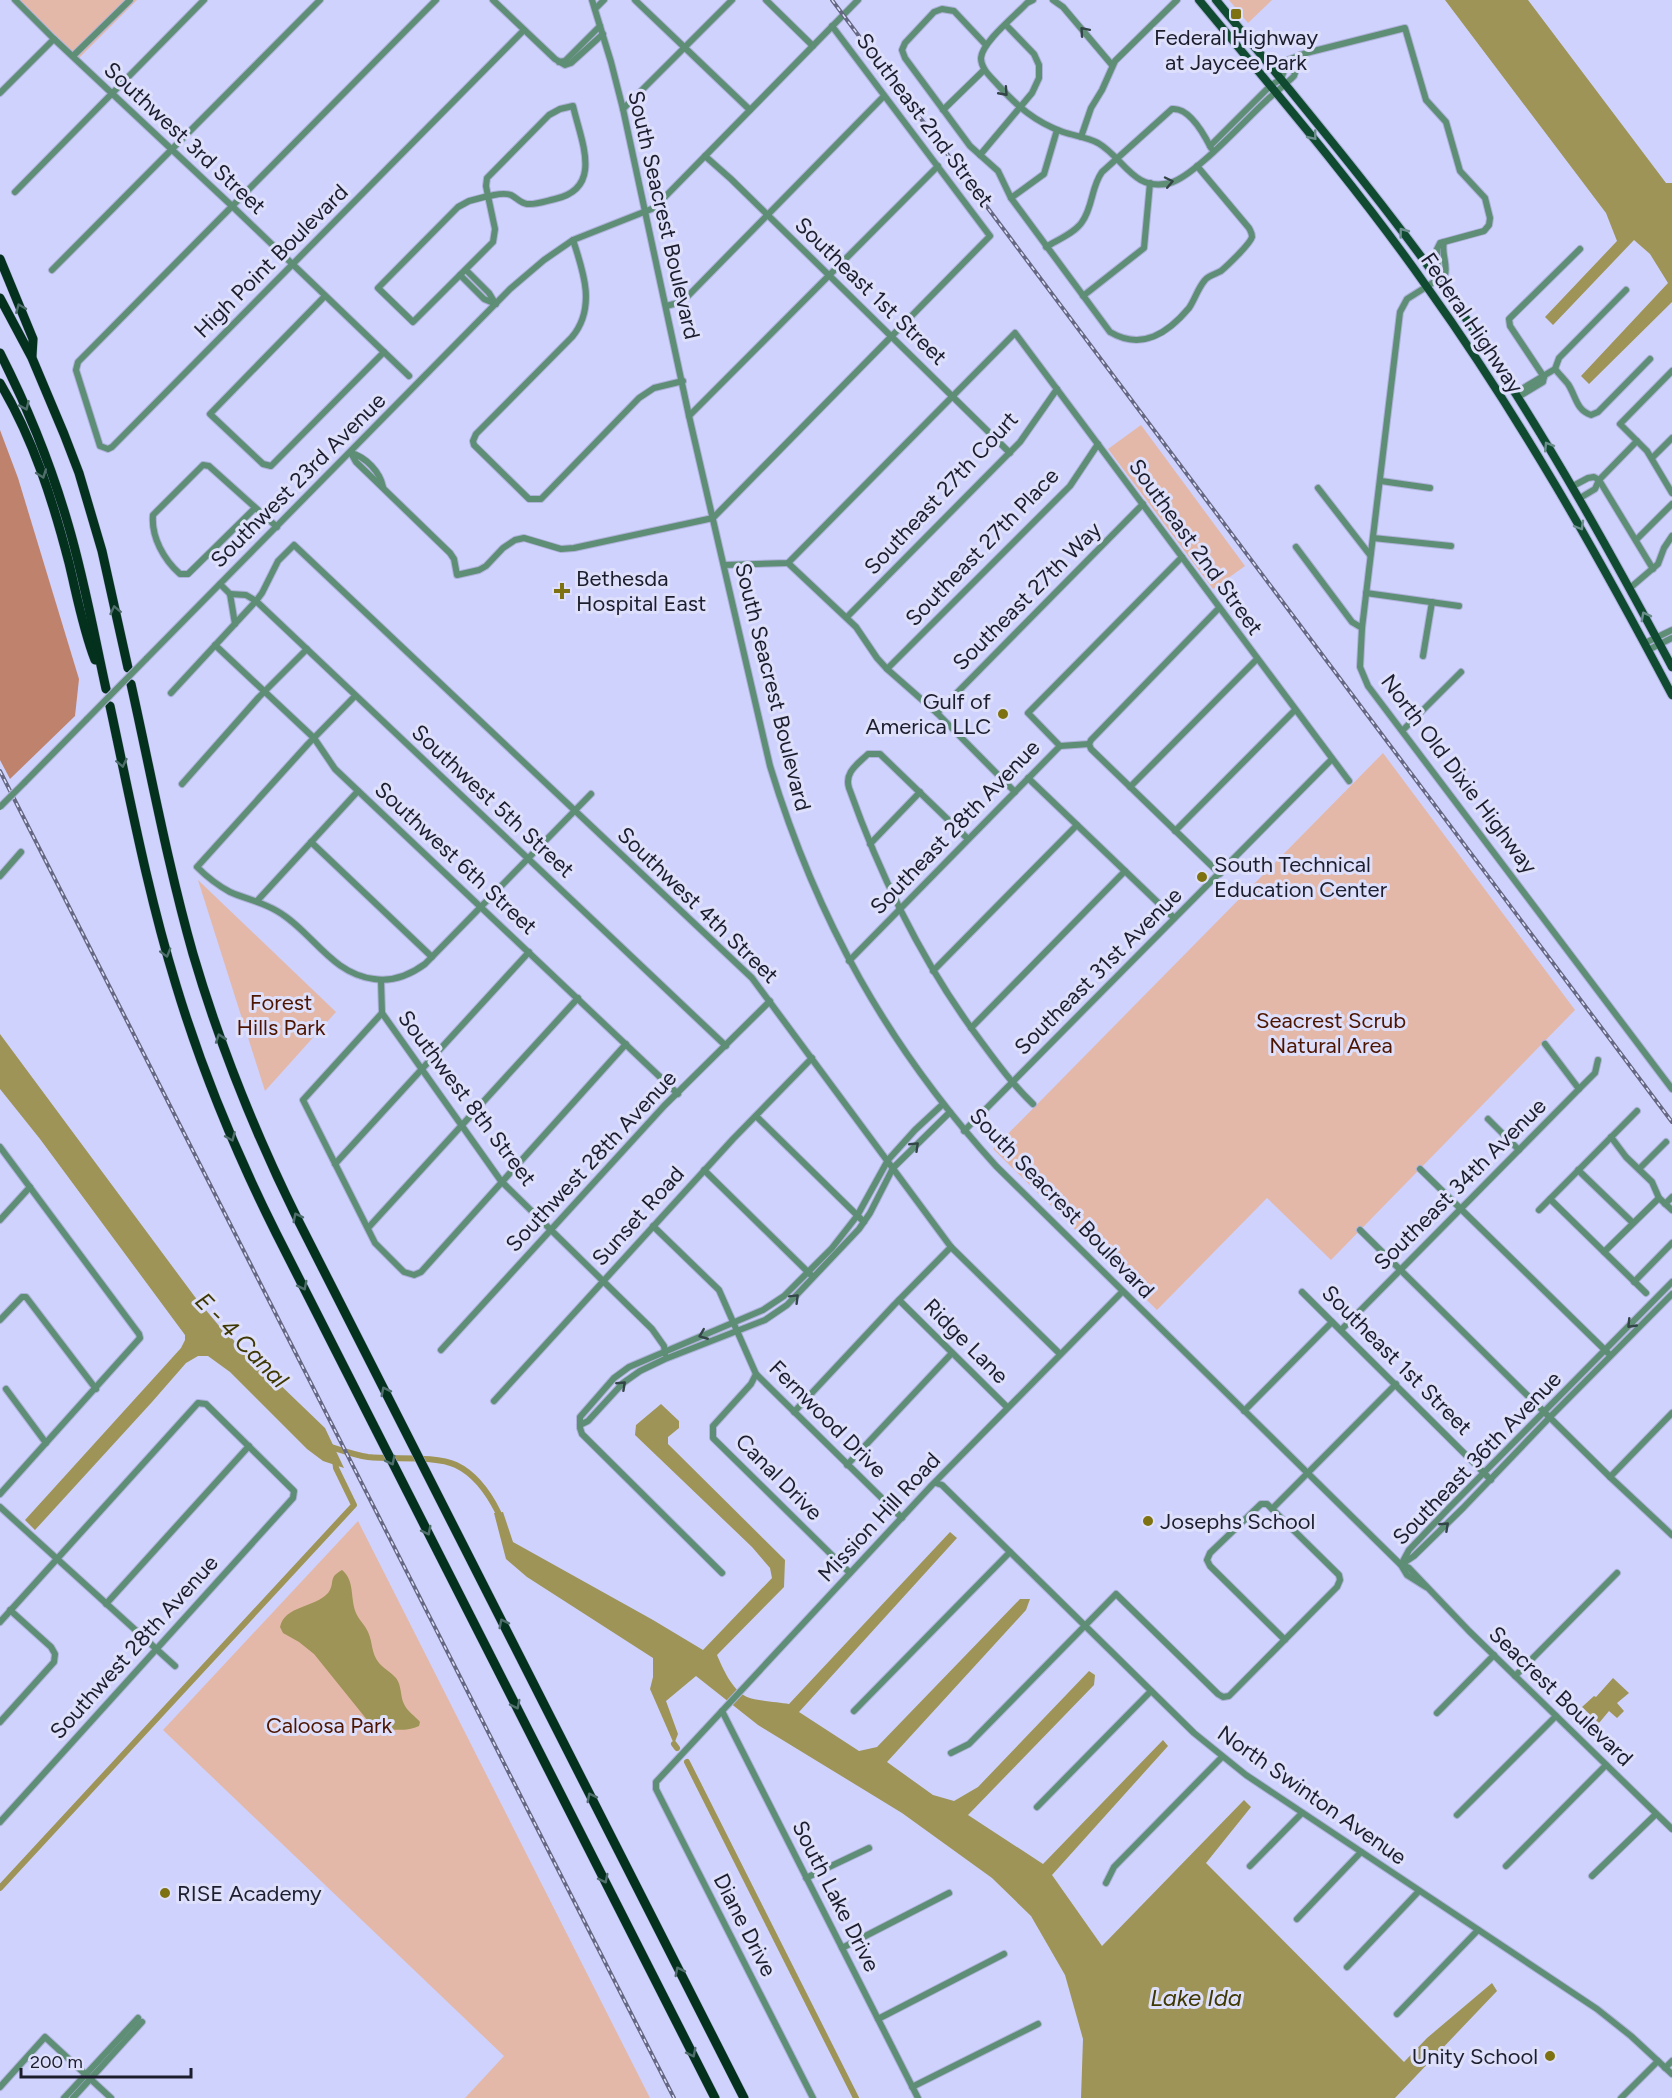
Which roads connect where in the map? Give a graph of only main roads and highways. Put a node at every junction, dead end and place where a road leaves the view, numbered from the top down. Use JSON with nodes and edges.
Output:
{"nodes":[{"id":1,"x":1198,"y":0,"type":"edge"},
{"id":2,"x":1211,"y":0,"type":"edge"},
{"id":3,"x":1216,"y":0,"type":"edge"},
{"id":4,"x":1236,"y":24,"type":"junction"},
{"id":5,"x":0,"y":259,"type":"edge"},
{"id":6,"x":0,"y":298,"type":"edge"},
{"id":7,"x":0,"y":353,"type":"edge"},
{"id":8,"x":32,"y":358,"type":"junction"},
{"id":9,"x":0,"y":383,"type":"edge"},
{"id":10,"x":1495,"y":386,"type":"junction"},
{"id":11,"x":1516,"y":395,"type":"junction"},
{"id":12,"x":1511,"y":411,"type":"junction"},
{"id":13,"x":1533,"y":422,"type":"junction"},
{"id":14,"x":1672,"y":667,"type":"edge"},
{"id":15,"x":128,"y":668,"type":"dead end"},
{"id":16,"x":131,"y":684,"type":"dead end"},
{"id":17,"x":1672,"y":695,"type":"edge"},
{"id":18,"x":110,"y":706,"type":"dead end"},
{"id":19,"x":715,"y":2098,"type":"edge"},
{"id":20,"x":744,"y":2098,"type":"edge"}],
"edges":[{"from":1,"to":10,"type":"main road","name":"Federal Highway","one_way":true},
{"from":2,"to":4,"type":"main road"},
{"from":3,"to":4,"type":"main road","name":"Federal Highway"},
{"from":11,"to":4,"type":"main road","name":"Federal Highway","one_way":true},
{"from":8,"to":5,"type":"highway","one_way":true},
{"from":6,"to":8,"type":"highway"},
{"from":7,"to":9,"type":"highway"},
{"from":15,"to":8,"type":"highway","one_way":true},
{"from":10,"to":11,"type":"main road"},
{"from":10,"to":12,"type":"main road","name":"Federal Highway"},
{"from":11,"to":13,"type":"main road","name":"Federal Highway"},
{"from":12,"to":13,"type":"main road"},
{"from":12,"to":17,"type":"main road","name":"Federal Highway","one_way":true},
{"from":14,"to":13,"type":"main road","name":"Federal Highway","one_way":true},
{"from":20,"to":16,"type":"highway","one_way":true},
{"from":18,"to":19,"type":"highway","one_way":true}]}
